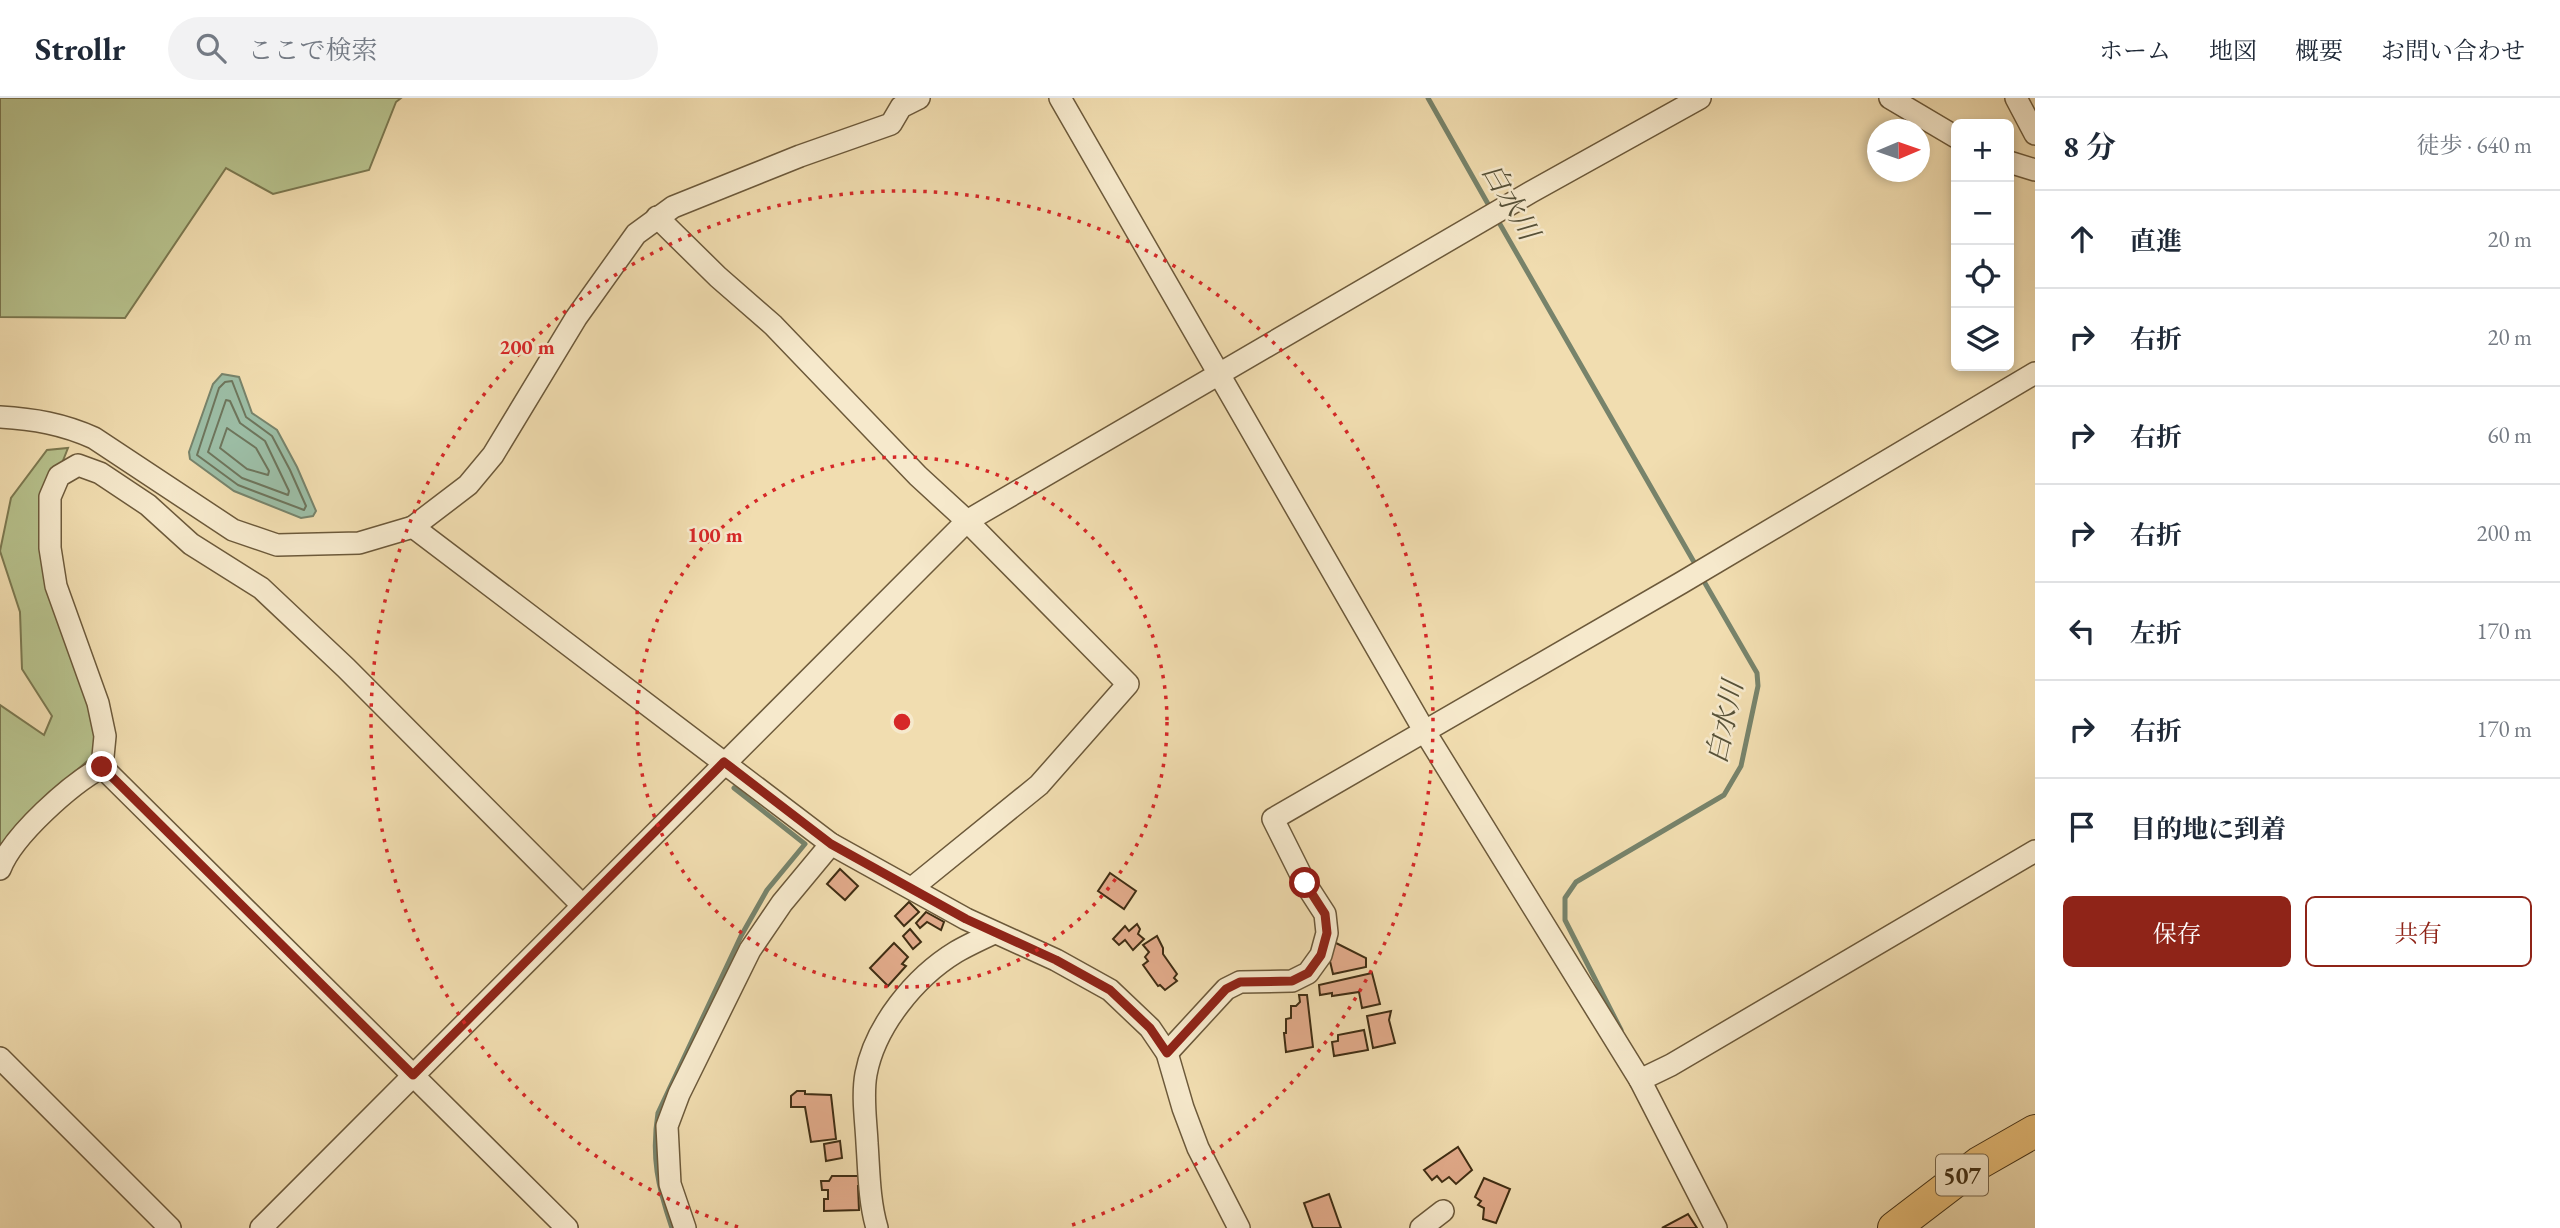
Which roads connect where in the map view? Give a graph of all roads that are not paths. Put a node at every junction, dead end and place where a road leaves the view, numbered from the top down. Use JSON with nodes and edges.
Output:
{"nodes":[{"id":1,"x":919,"y":98,"type":"edge"},
{"id":2,"x":1060,"y":98,"type":"edge"},
{"id":3,"x":1700,"y":98,"type":"edge"},
{"id":4,"x":1890,"y":98,"type":"edge"},
{"id":5,"x":2016,"y":98,"type":"edge"},
{"id":6,"x":1951,"y":134,"type":"edge"},
{"id":7,"x":2035,"y":134,"type":"edge"},
{"id":8,"x":2014,"y":164,"type":"edge"},
{"id":9,"x":2035,"y":170,"type":"edge"},
{"id":10,"x":657,"y":217,"type":"junction"},
{"id":11,"x":2035,"y":373,"type":"edge"},
{"id":12,"x":1218,"y":374,"type":"junction"},
{"id":13,"x":0,"y":417,"type":"edge"},
{"id":14,"x":967,"y":521,"type":"junction"},
{"id":15,"x":413,"y":527,"type":"junction"},
{"id":16,"x":1425,"y":732,"type":"junction"},
{"id":17,"x":724,"y":762,"type":"junction"},
{"id":18,"x":102,"y":767,"type":"junction"},
{"id":19,"x":831,"y":844,"type":"junction"},
{"id":20,"x":2035,"y":851,"type":"edge"},
{"id":21,"x":0,"y":869,"type":"edge"},
{"id":22,"x":912,"y":888,"type":"junction"},
{"id":23,"x":582,"y":905,"type":"junction"},
{"id":24,"x":994,"y":933,"type":"junction"},
{"id":25,"x":1167,"y":1053,"type":"junction"},
{"id":26,"x":0,"y":1058,"type":"edge"},
{"id":27,"x":413,"y":1075,"type":"junction"},
{"id":28,"x":1640,"y":1080,"type":"junction"},
{"id":29,"x":2035,"y":1130,"type":"edge"},
{"id":30,"x":1443,"y":1211,"type":"dead end"},
{"id":31,"x":170,"y":1228,"type":"edge"},
{"id":32,"x":261,"y":1228,"type":"edge"},
{"id":33,"x":567,"y":1228,"type":"edge"},
{"id":34,"x":685,"y":1228,"type":"edge"},
{"id":35,"x":877,"y":1228,"type":"edge"},
{"id":36,"x":1239,"y":1228,"type":"edge"},
{"id":37,"x":1421,"y":1228,"type":"edge"},
{"id":38,"x":1716,"y":1228,"type":"edge"},
{"id":39,"x":1894,"y":1228,"type":"edge"}],
"edges":[{"from":1,"to":10,"type":"street"},
{"from":2,"to":12,"type":"street"},
{"from":3,"to":12,"type":"street"},
{"from":4,"to":6,"type":"street"},
{"from":5,"to":7,"type":"street"},
{"from":8,"to":9,"type":"street"},
{"from":10,"to":14,"type":"street"},
{"from":10,"to":15,"type":"street"},
{"from":11,"to":16,"type":"street"},
{"from":12,"to":14,"type":"street"},
{"from":12,"to":16,"type":"street"},
{"from":13,"to":15,"type":"street"},
{"from":14,"to":17,"type":"street"},
{"from":14,"to":22,"type":"street"},
{"from":15,"to":17,"type":"street"},
{"from":16,"to":25,"type":"street"},
{"from":16,"to":28,"type":"street"},
{"from":17,"to":19,"type":"street"},
{"from":17,"to":23,"type":"street"},
{"from":18,"to":21,"type":"street"},
{"from":18,"to":23,"type":"street"},
{"from":18,"to":27,"type":"street"},
{"from":19,"to":22,"type":"street"},
{"from":19,"to":34,"type":"street"},
{"from":20,"to":28,"type":"street"},
{"from":22,"to":24,"type":"street"},
{"from":23,"to":27,"type":"street"},
{"from":24,"to":25,"type":"street"},
{"from":24,"to":35,"type":"street"},
{"from":25,"to":36,"type":"street"},
{"from":26,"to":31,"type":"street"},
{"from":27,"to":32,"type":"street"},
{"from":27,"to":33,"type":"street"},
{"from":28,"to":38,"type":"street"},
{"from":29,"to":39,"type":"highway","number":"507"},
{"from":30,"to":37,"type":"street"}]}
